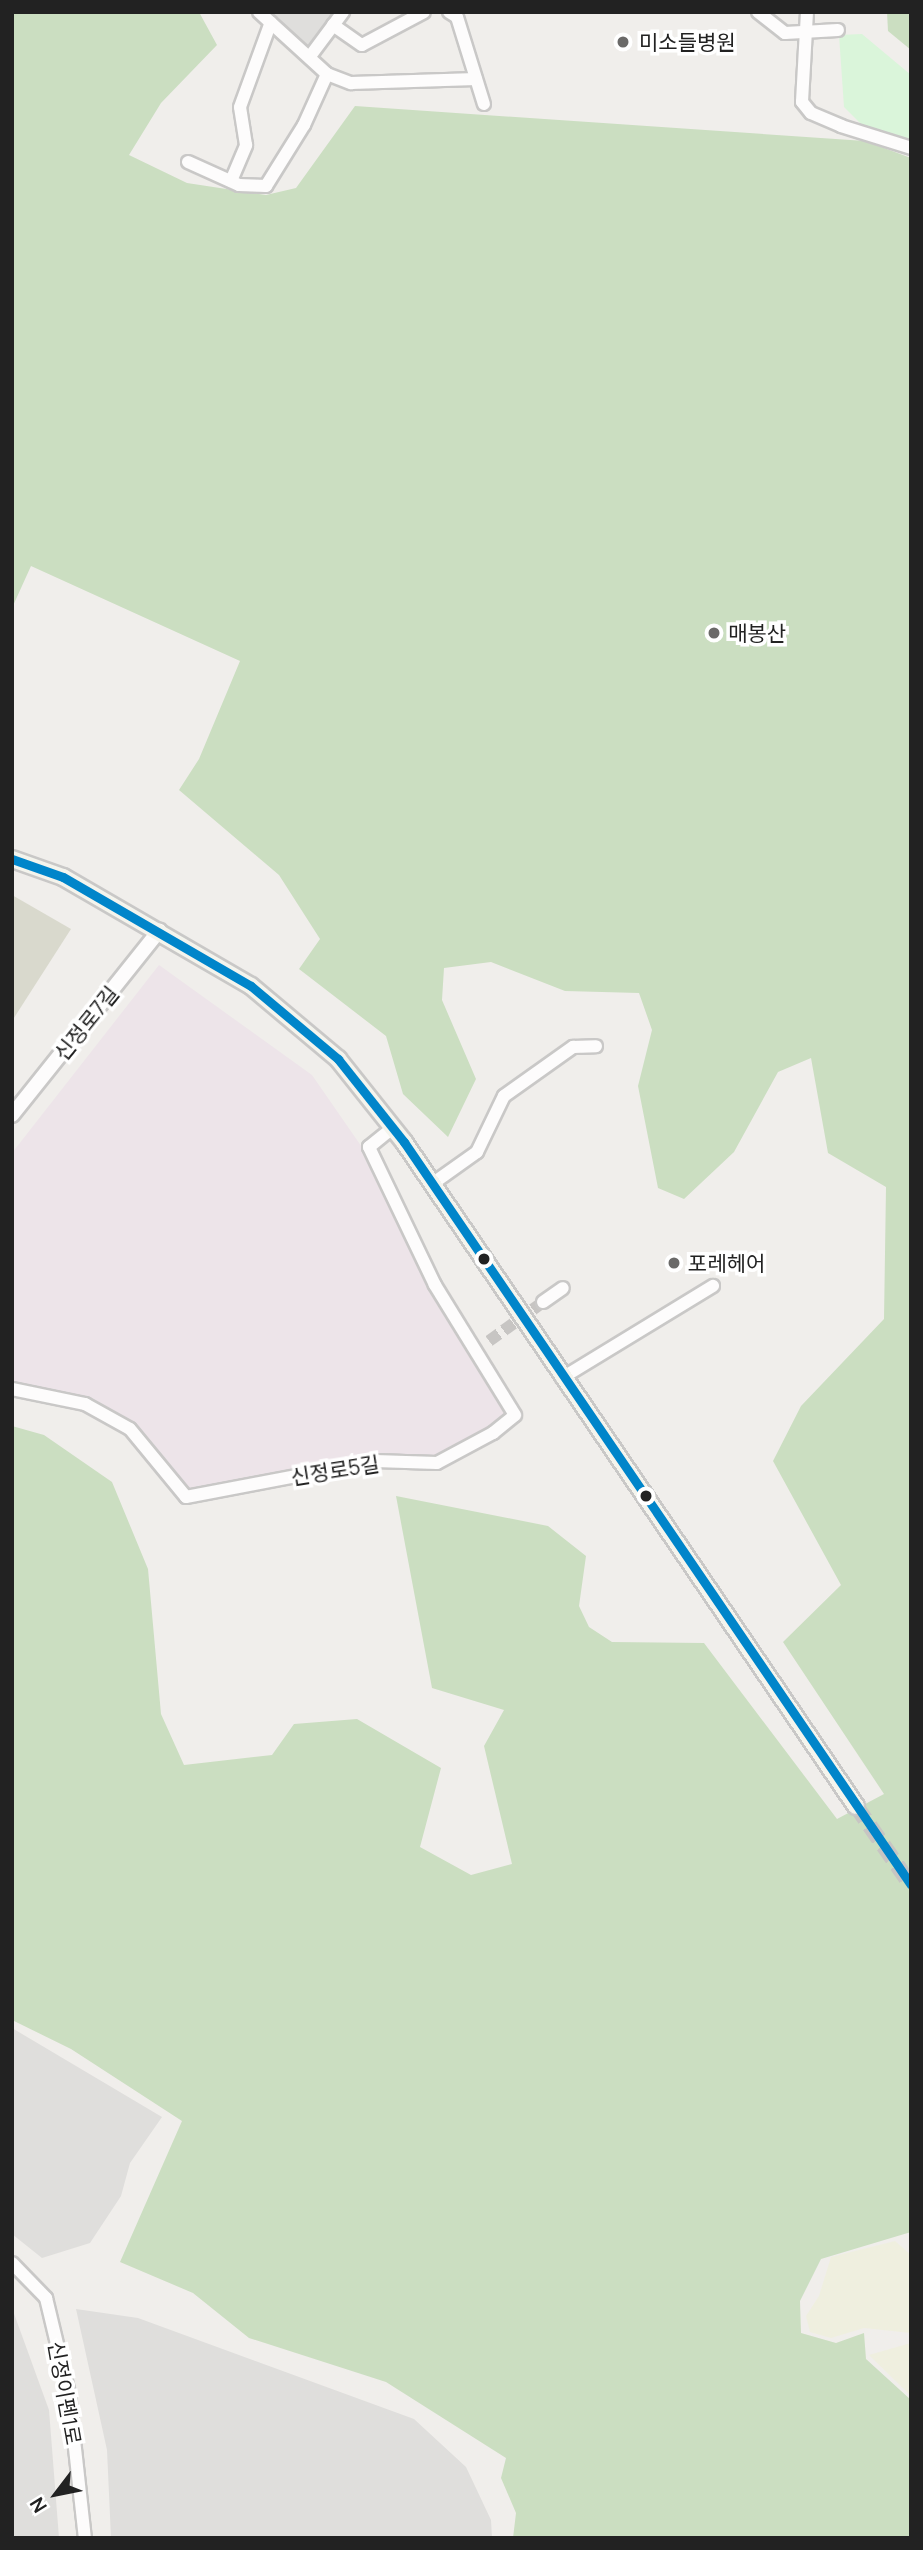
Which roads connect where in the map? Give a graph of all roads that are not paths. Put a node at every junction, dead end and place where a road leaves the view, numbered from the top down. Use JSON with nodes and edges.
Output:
{"nodes":[{"id":1,"x":259,"y":12,"type":"edge"},
{"id":2,"x":343,"y":12,"type":"edge"},
{"id":3,"x":424,"y":12,"type":"edge"},
{"id":4,"x":449,"y":12,"type":"edge"},
{"id":5,"x":758,"y":12,"type":"edge"},
{"id":6,"x":807,"y":12,"type":"edge"},
{"id":7,"x":271,"y":22,"type":"junction"},
{"id":8,"x":333,"y":25,"type":"junction"},
{"id":9,"x":838,"y":30,"type":"dead end"},
{"id":10,"x":806,"y":31,"type":"junction"},
{"id":11,"x":311,"y":55,"type":"junction"},
{"id":12,"x":327,"y":74,"type":"junction"},
{"id":13,"x":476,"y":79,"type":"junction"},
{"id":14,"x":484,"y":104,"type":"dead end"},
{"id":15,"x":911,"y":148,"type":"edge"},
{"id":16,"x":188,"y":162,"type":"dead end"},
{"id":17,"x":231,"y":181,"type":"junction"},
{"id":18,"x":12,"y":859,"type":"edge"},
{"id":19,"x":159,"y":931,"type":"junction"},
{"id":20,"x":596,"y":1046,"type":"dead end"},
{"id":21,"x":12,"y":1115,"type":"edge"},
{"id":22,"x":394,"y":1127,"type":"junction"},
{"id":23,"x":432,"y":1184,"type":"junction"},
{"id":24,"x":713,"y":1286,"type":"dead end"},
{"id":25,"x":563,"y":1288,"type":"dead end"},
{"id":26,"x":543,"y":1303,"type":"tunnel mouth"},
{"id":27,"x":562,"y":1378,"type":"junction"},
{"id":28,"x":12,"y":1389,"type":"edge"},
{"id":29,"x":856,"y":1806,"type":"tunnel mouth"},
{"id":30,"x":12,"y":2263,"type":"edge"},
{"id":31,"x":85,"y":2538,"type":"edge"}],
"edges":[{"from":1,"to":7,"type":"street"},
{"from":2,"to":8,"type":"street"},
{"from":3,"to":8,"type":"street"},
{"from":4,"to":13,"type":"street"},
{"from":5,"to":10,"type":"street"},
{"from":6,"to":10,"type":"street"},
{"from":7,"to":11,"type":"street"},
{"from":7,"to":17,"type":"street"},
{"from":8,"to":11,"type":"street"},
{"from":9,"to":10,"type":"street"},
{"from":10,"to":15,"type":"street"},
{"from":11,"to":12,"type":"street"},
{"from":12,"to":13,"type":"street"},
{"from":12,"to":17,"type":"street"},
{"from":13,"to":14,"type":"street"},
{"from":16,"to":17,"type":"street"},
{"from":18,"to":19,"type":"main road"},
{"from":19,"to":21,"type":"street","name":"신정로7길"},
{"from":19,"to":22,"type":"main road"},
{"from":20,"to":23,"type":"street"},
{"from":22,"to":23,"type":"main road"},
{"from":22,"to":28,"type":"street","name":"신정로5길"},
{"from":23,"to":27,"type":"main road"},
{"from":24,"to":27,"type":"street"},
{"from":25,"to":26,"type":"street"},
{"from":27,"to":29,"type":"main road"},
{"from":30,"to":31,"type":"street","name":"신정이펜1로"}]}
